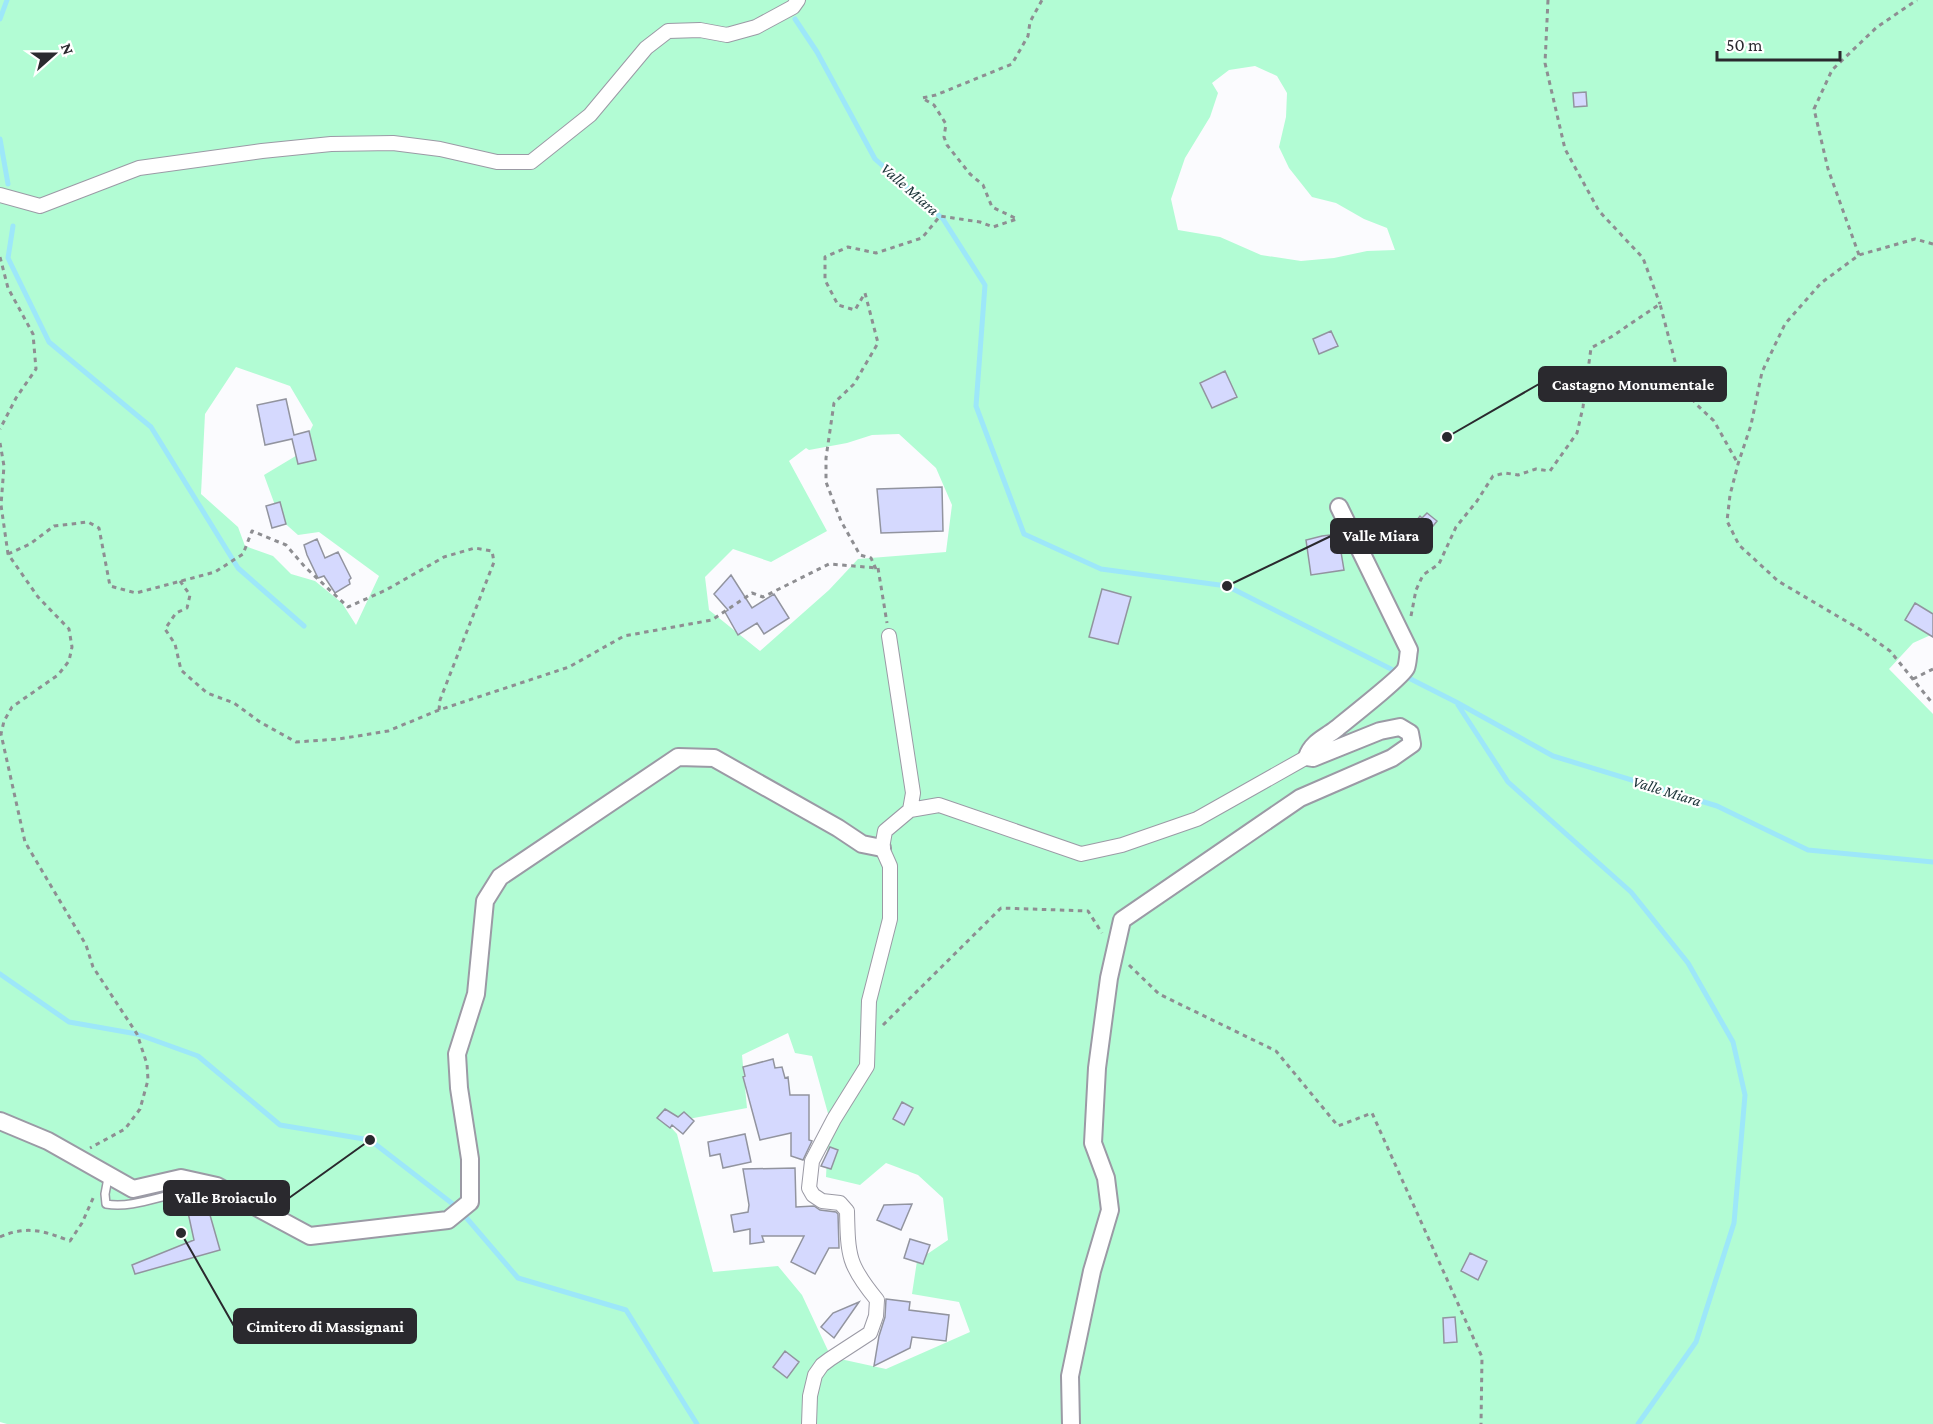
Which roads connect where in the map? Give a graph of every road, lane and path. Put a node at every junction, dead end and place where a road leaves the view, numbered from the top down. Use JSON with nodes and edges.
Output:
{"nodes":[{"id":1,"x":798,"y":0,"type":"edge"},
{"id":2,"x":1042,"y":0,"type":"edge"},
{"id":3,"x":1548,"y":0,"type":"edge"},
{"id":4,"x":1917,"y":0,"type":"edge"},
{"id":5,"x":0,"y":195,"type":"edge"},
{"id":6,"x":1933,"y":244,"type":"edge"},
{"id":7,"x":1859,"y":255,"type":"junction"},
{"id":8,"x":0,"y":257,"type":"edge"},
{"id":9,"x":1660,"y":304,"type":"junction"},
{"id":10,"x":0,"y":429,"type":"edge"},
{"id":11,"x":0,"y":443,"type":"edge"},
{"id":12,"x":1738,"y":464,"type":"junction"},
{"id":13,"x":1339,"y":507,"type":"dead end"},
{"id":14,"x":8,"y":554,"type":"junction"},
{"id":15,"x":876,"y":568,"type":"junction"},
{"id":16,"x":180,"y":581,"type":"junction"},
{"id":17,"x":1400,"y":631,"type":"junction"},
{"id":18,"x":889,"y":636,"type":"joint"},
{"id":19,"x":1933,"y":669,"type":"edge"},
{"id":20,"x":1913,"y":679,"type":"junction"},
{"id":21,"x":1933,"y":704,"type":"edge"},
{"id":22,"x":439,"y":710,"type":"junction"},
{"id":23,"x":1307,"y":757,"type":"junction"},
{"id":24,"x":910,"y":810,"type":"junction"},
{"id":25,"x":882,"y":848,"type":"junction"},
{"id":26,"x":1115,"y":953,"type":"junction"},
{"id":27,"x":868,"y":1041,"type":"junction"},
{"id":28,"x":0,"y":1121,"type":"edge"},
{"id":29,"x":76,"y":1156,"type":"junction"},
{"id":30,"x":106,"y":1173,"type":"junction"},
{"id":31,"x":174,"y":1194,"type":"dead end"},
{"id":32,"x":0,"y":1236,"type":"edge"},
{"id":33,"x":809,"y":1424,"type":"edge"},
{"id":34,"x":1071,"y":1424,"type":"edge"},
{"id":35,"x":1481,"y":1424,"type":"edge"}],
"edges":[{"from":1,"to":5,"type":"street"},
{"from":2,"to":15,"type":"path"},
{"from":3,"to":9,"type":"path"},
{"from":4,"to":7,"type":"path"},
{"from":6,"to":7,"type":"path"},
{"from":7,"to":12,"type":"path"},
{"from":8,"to":10,"type":"path"},
{"from":9,"to":12,"type":"path"},
{"from":9,"to":17,"type":"path"},
{"from":11,"to":14,"type":"path"},
{"from":12,"to":20,"type":"path"},
{"from":13,"to":17,"type":"street"},
{"from":14,"to":16,"type":"path"},
{"from":14,"to":29,"type":"path"},
{"from":15,"to":18,"type":"path"},
{"from":15,"to":22,"type":"path"},
{"from":16,"to":22,"type":"path"},
{"from":16,"to":22,"type":"path"},
{"from":17,"to":23,"type":"street"},
{"from":18,"to":24,"type":"street"},
{"from":19,"to":20,"type":"path"},
{"from":20,"to":21,"type":"path"},
{"from":23,"to":24,"type":"street"},
{"from":23,"to":26,"type":"street"},
{"from":24,"to":25,"type":"street"},
{"from":25,"to":27,"type":"street"},
{"from":25,"to":30,"type":"street"},
{"from":26,"to":27,"type":"path"},
{"from":26,"to":34,"type":"street"},
{"from":26,"to":35,"type":"path"},
{"from":27,"to":33,"type":"street"},
{"from":28,"to":29,"type":"street"},
{"from":29,"to":30,"type":"street"},
{"from":30,"to":31,"type":"lane"},
{"from":30,"to":32,"type":"path"}]}
